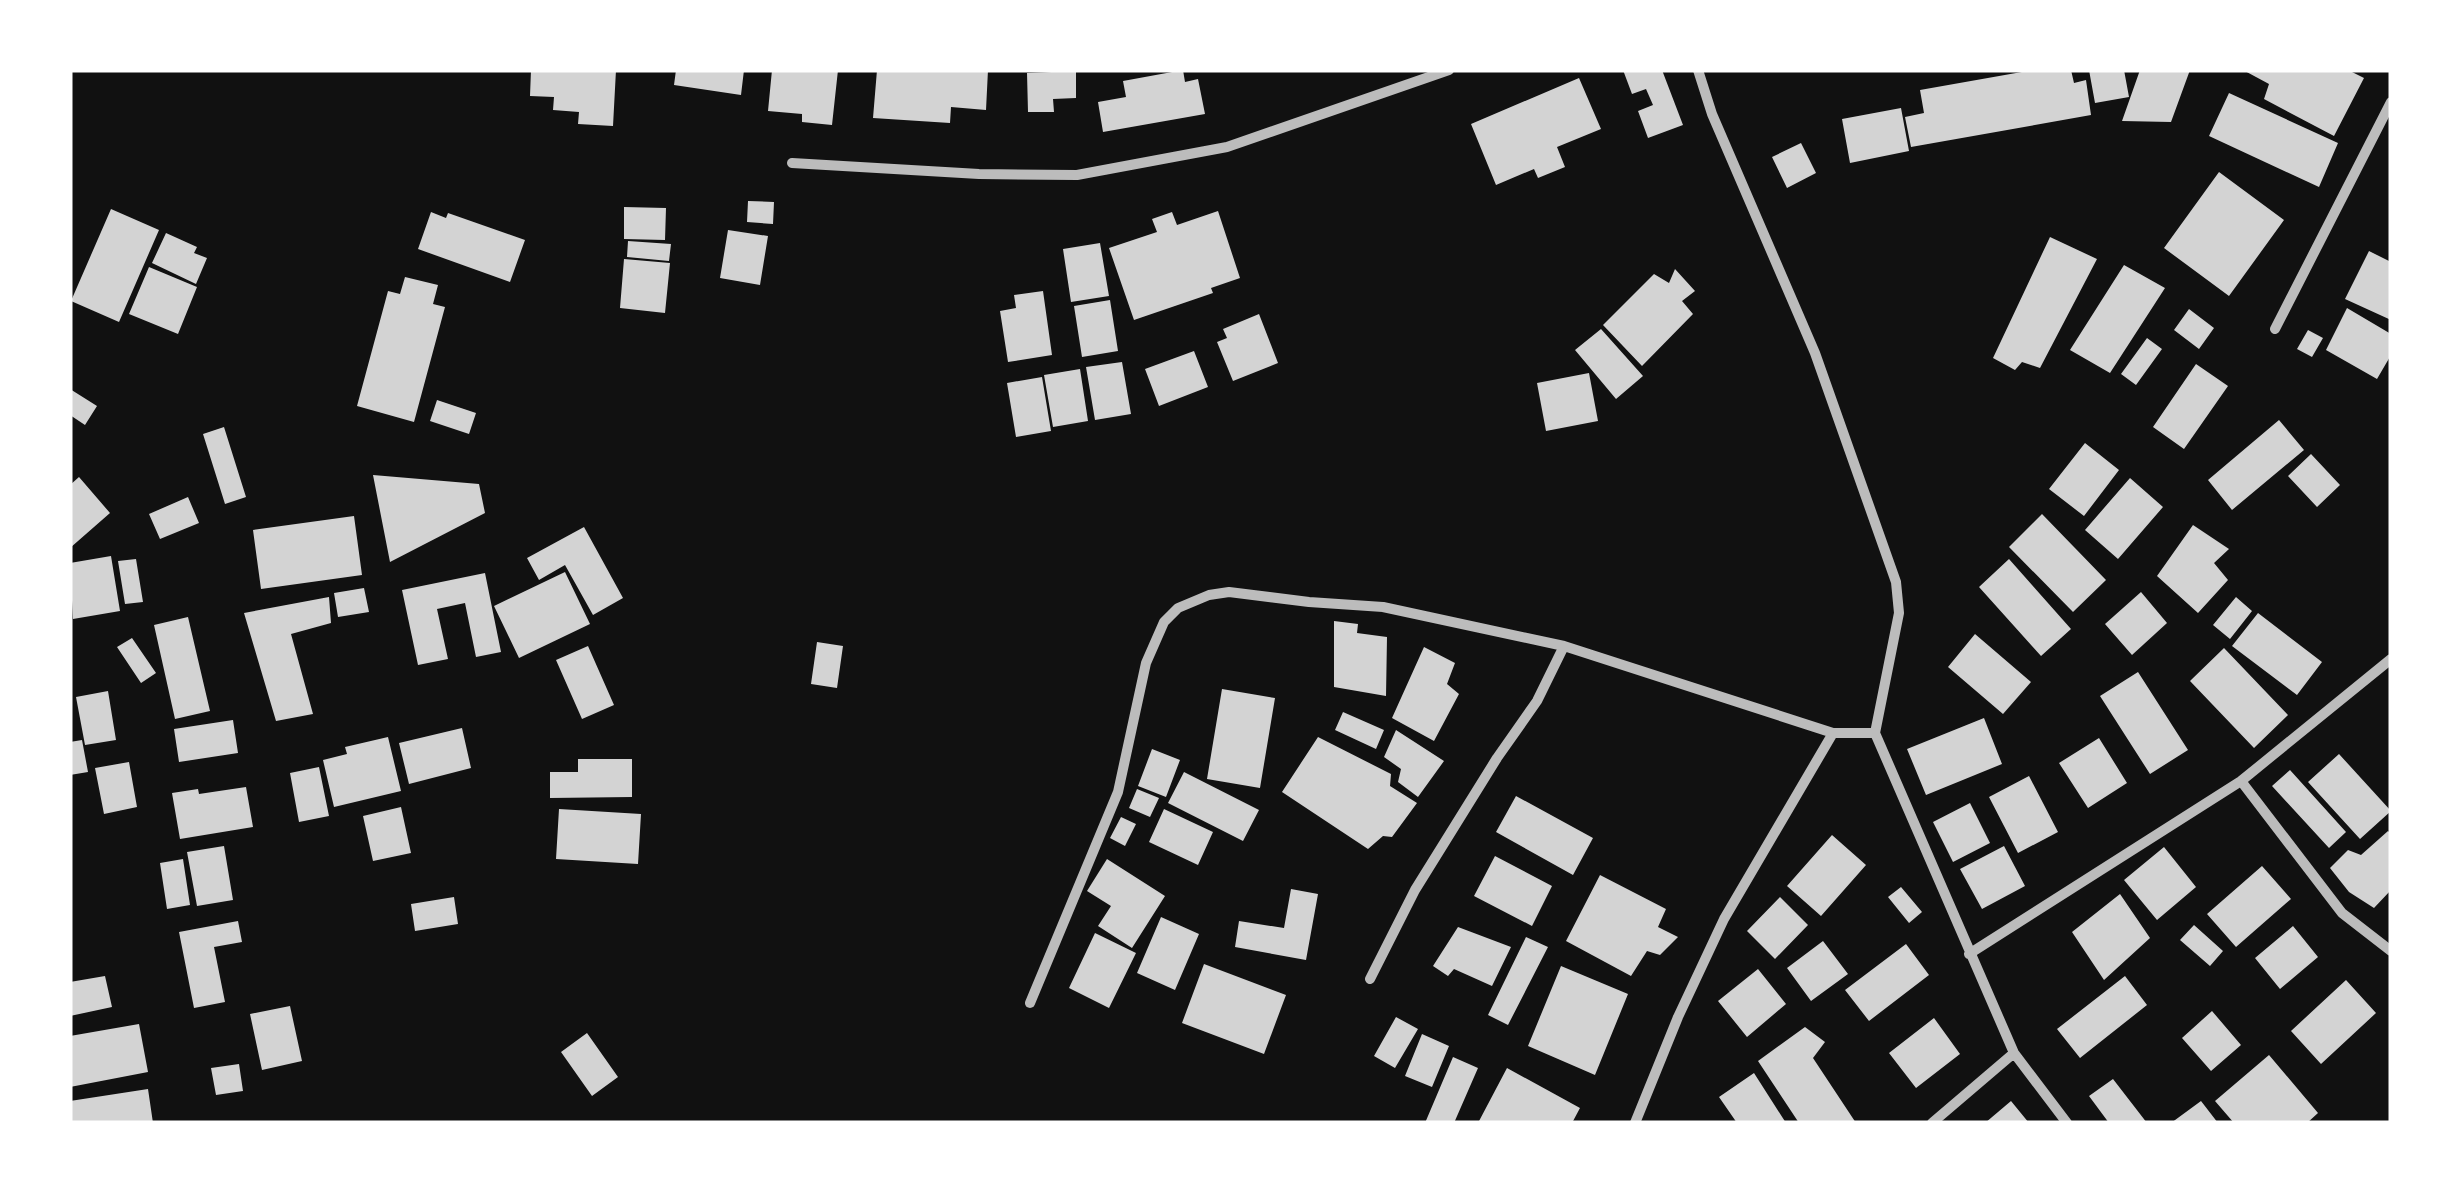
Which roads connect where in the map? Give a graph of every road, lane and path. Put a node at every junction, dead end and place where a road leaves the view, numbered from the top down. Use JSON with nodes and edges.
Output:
{"nodes":[{"id":1,"x":1449,"y":70,"type":"edge"},
{"id":2,"x":1698,"y":70,"type":"edge"},
{"id":3,"x":2391,"y":102,"type":"edge"},
{"id":4,"x":792,"y":164,"type":"dead end"},
{"id":5,"x":2276,"y":329,"type":"dead end"},
{"id":6,"x":1564,"y":646,"type":"junction"},
{"id":7,"x":2391,"y":659,"type":"edge"},
{"id":8,"x":1833,"y":733,"type":"junction"},
{"id":9,"x":1874,"y":733,"type":"junction"},
{"id":10,"x":2241,"y":781,"type":"junction"},
{"id":11,"x":2391,"y":951,"type":"edge"},
{"id":12,"x":1969,"y":954,"type":"junction"},
{"id":13,"x":1370,"y":978,"type":"dead end"},
{"id":14,"x":1030,"y":1003,"type":"dead end"},
{"id":15,"x":2014,"y":1053,"type":"junction"},
{"id":16,"x":1635,"y":1123,"type":"edge"},
{"id":17,"x":1932,"y":1123,"type":"edge"},
{"id":18,"x":2067,"y":1123,"type":"edge"}],
"edges":[{"from":1,"to":4,"type":"street"},
{"from":2,"to":9,"type":"street"},
{"from":3,"to":5,"type":"street"},
{"from":6,"to":8,"type":"street"},
{"from":6,"to":13,"type":"street"},
{"from":6,"to":14,"type":"street"},
{"from":7,"to":10,"type":"street"},
{"from":8,"to":9,"type":"street"},
{"from":8,"to":16,"type":"street"},
{"from":9,"to":12,"type":"street"},
{"from":10,"to":11,"type":"street"},
{"from":10,"to":12,"type":"street"},
{"from":12,"to":15,"type":"street"},
{"from":15,"to":17,"type":"street"},
{"from":15,"to":18,"type":"street"}]}
